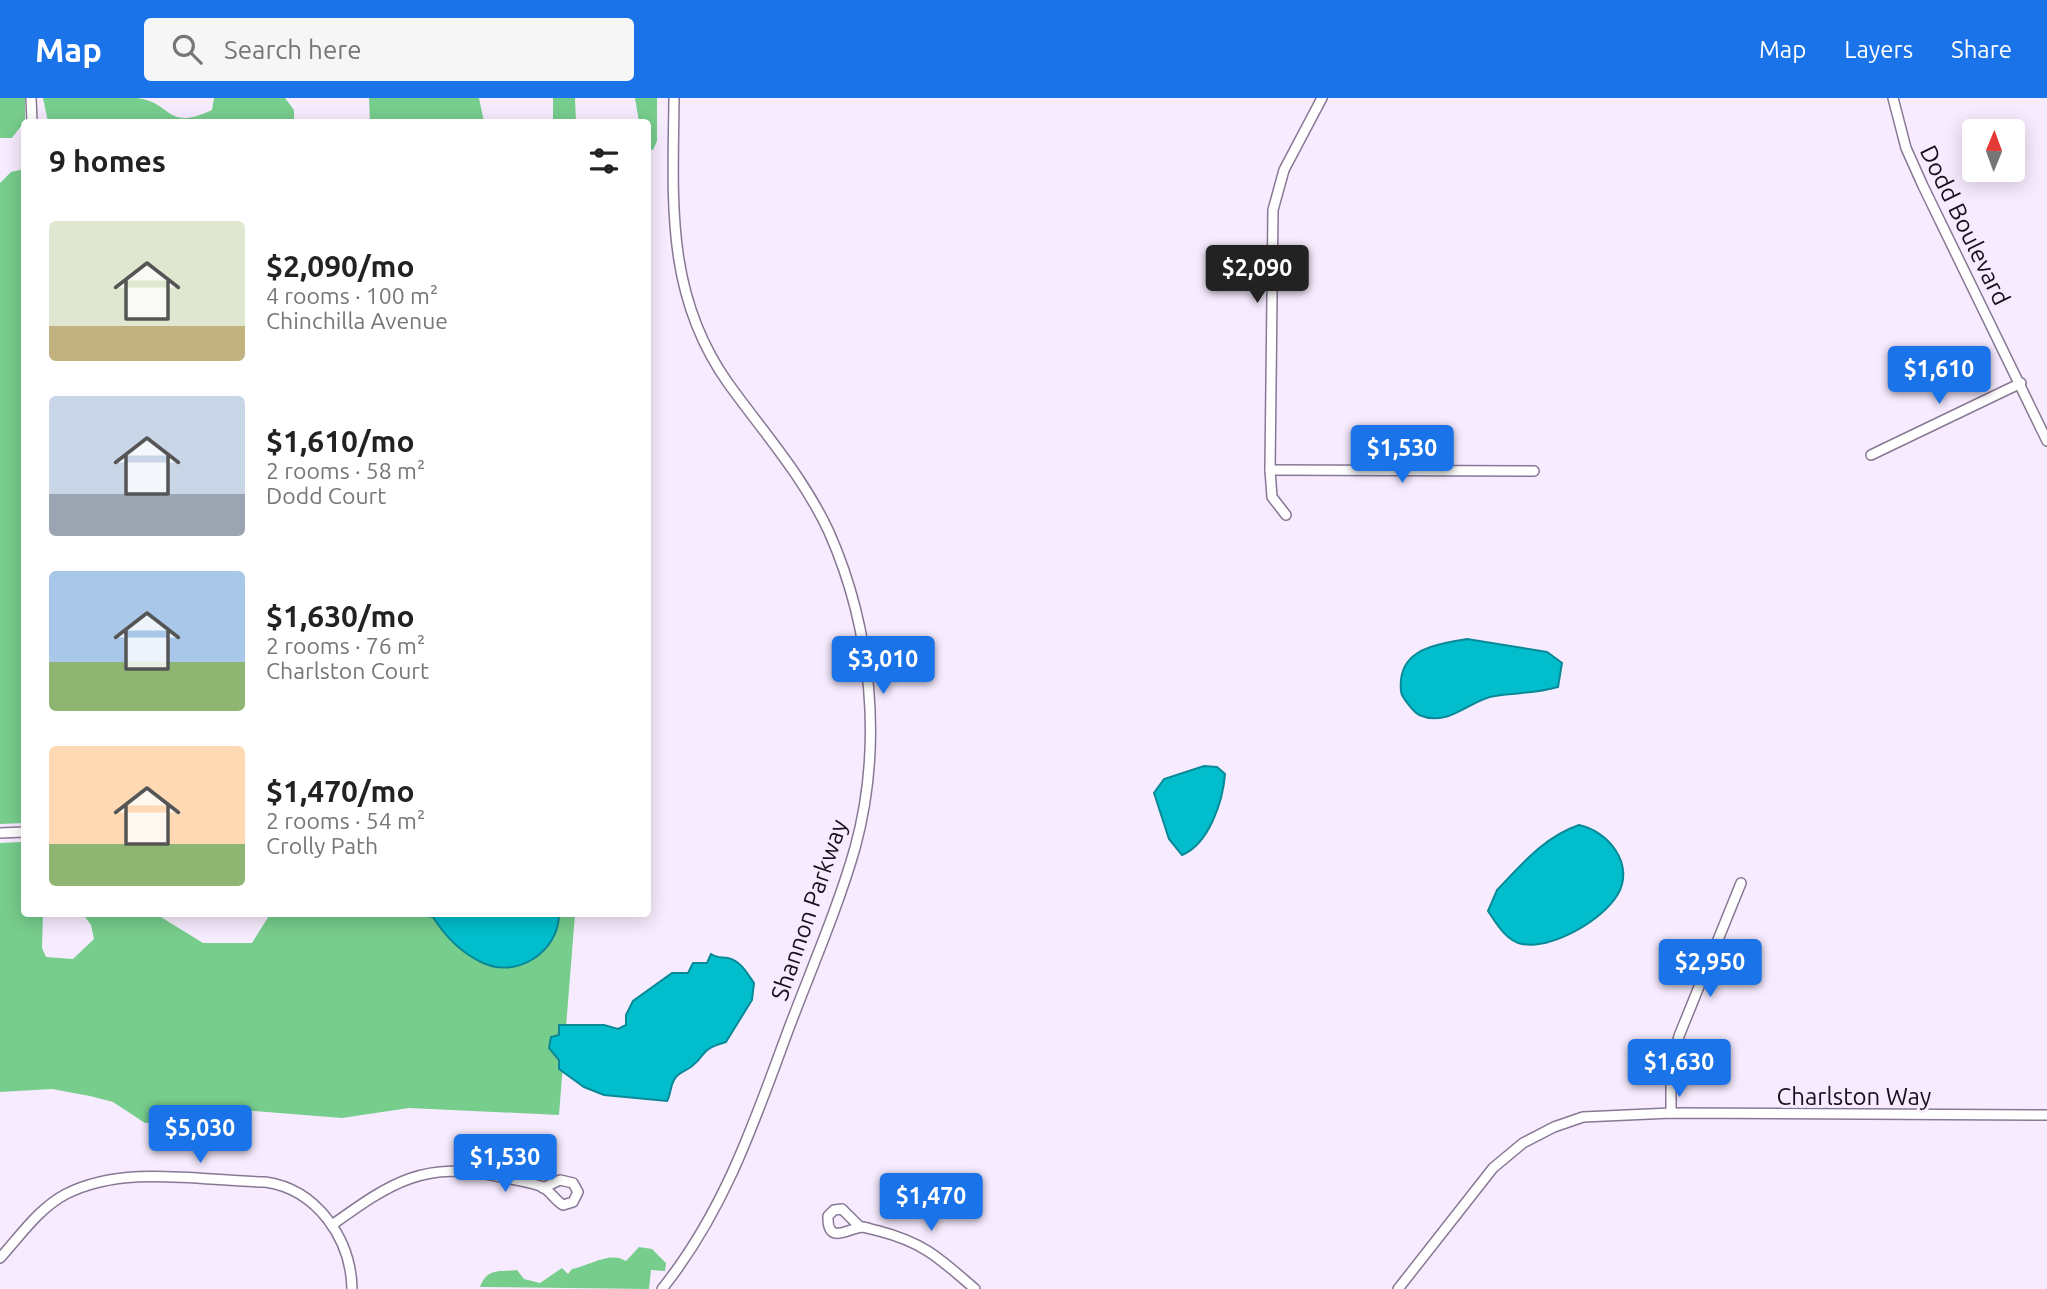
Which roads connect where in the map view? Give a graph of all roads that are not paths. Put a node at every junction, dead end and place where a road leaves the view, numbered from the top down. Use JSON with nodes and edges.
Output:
{"nodes":[{"id":1,"x":31,"y":98,"type":"edge"},
{"id":2,"x":674,"y":98,"type":"edge"},
{"id":3,"x":1322,"y":98,"type":"edge"},
{"id":4,"x":1893,"y":98,"type":"edge"},
{"id":5,"x":32,"y":119,"type":"edge"},
{"id":6,"x":2021,"y":383,"type":"junction"},
{"id":7,"x":2047,"y":441,"type":"edge"},
{"id":8,"x":1871,"y":456,"type":"dead end"},
{"id":9,"x":1270,"y":470,"type":"junction"},
{"id":10,"x":1534,"y":471,"type":"dead end"},
{"id":11,"x":1286,"y":515,"type":"dead end"},
{"id":12,"x":21,"y":832,"type":"edge"},
{"id":13,"x":0,"y":833,"type":"edge"},
{"id":14,"x":1741,"y":883,"type":"dead end"},
{"id":15,"x":1671,"y":1113,"type":"junction"},
{"id":16,"x":2047,"y":1115,"type":"edge"},
{"id":17,"x":543,"y":1188,"type":"dead end"},
{"id":18,"x":332,"y":1225,"type":"junction"},
{"id":19,"x":860,"y":1227,"type":"dead end"},
{"id":20,"x":0,"y":1258,"type":"edge"},
{"id":21,"x":352,"y":1289,"type":"edge"},
{"id":22,"x":662,"y":1289,"type":"edge"},
{"id":23,"x":975,"y":1289,"type":"edge"},
{"id":24,"x":1398,"y":1289,"type":"edge"}],
"edges":[{"from":1,"to":5,"type":"street"},
{"from":2,"to":22,"type":"street","name":"Shannon Parkway"},
{"from":3,"to":9,"type":"street"},
{"from":4,"to":6,"type":"street","name":"Dodd Boulevard"},
{"from":6,"to":7,"type":"street","name":"Dodd Boulevard"},
{"from":6,"to":8,"type":"street"},
{"from":9,"to":10,"type":"street"},
{"from":9,"to":11,"type":"street"},
{"from":12,"to":13,"type":"street"},
{"from":14,"to":15,"type":"street"},
{"from":15,"to":16,"type":"street","name":"Charlston Way"},
{"from":15,"to":24,"type":"street","name":"Charlston Way"},
{"from":17,"to":18,"type":"street"},
{"from":18,"to":20,"type":"street"},
{"from":18,"to":21,"type":"street"},
{"from":19,"to":23,"type":"street"}]}
